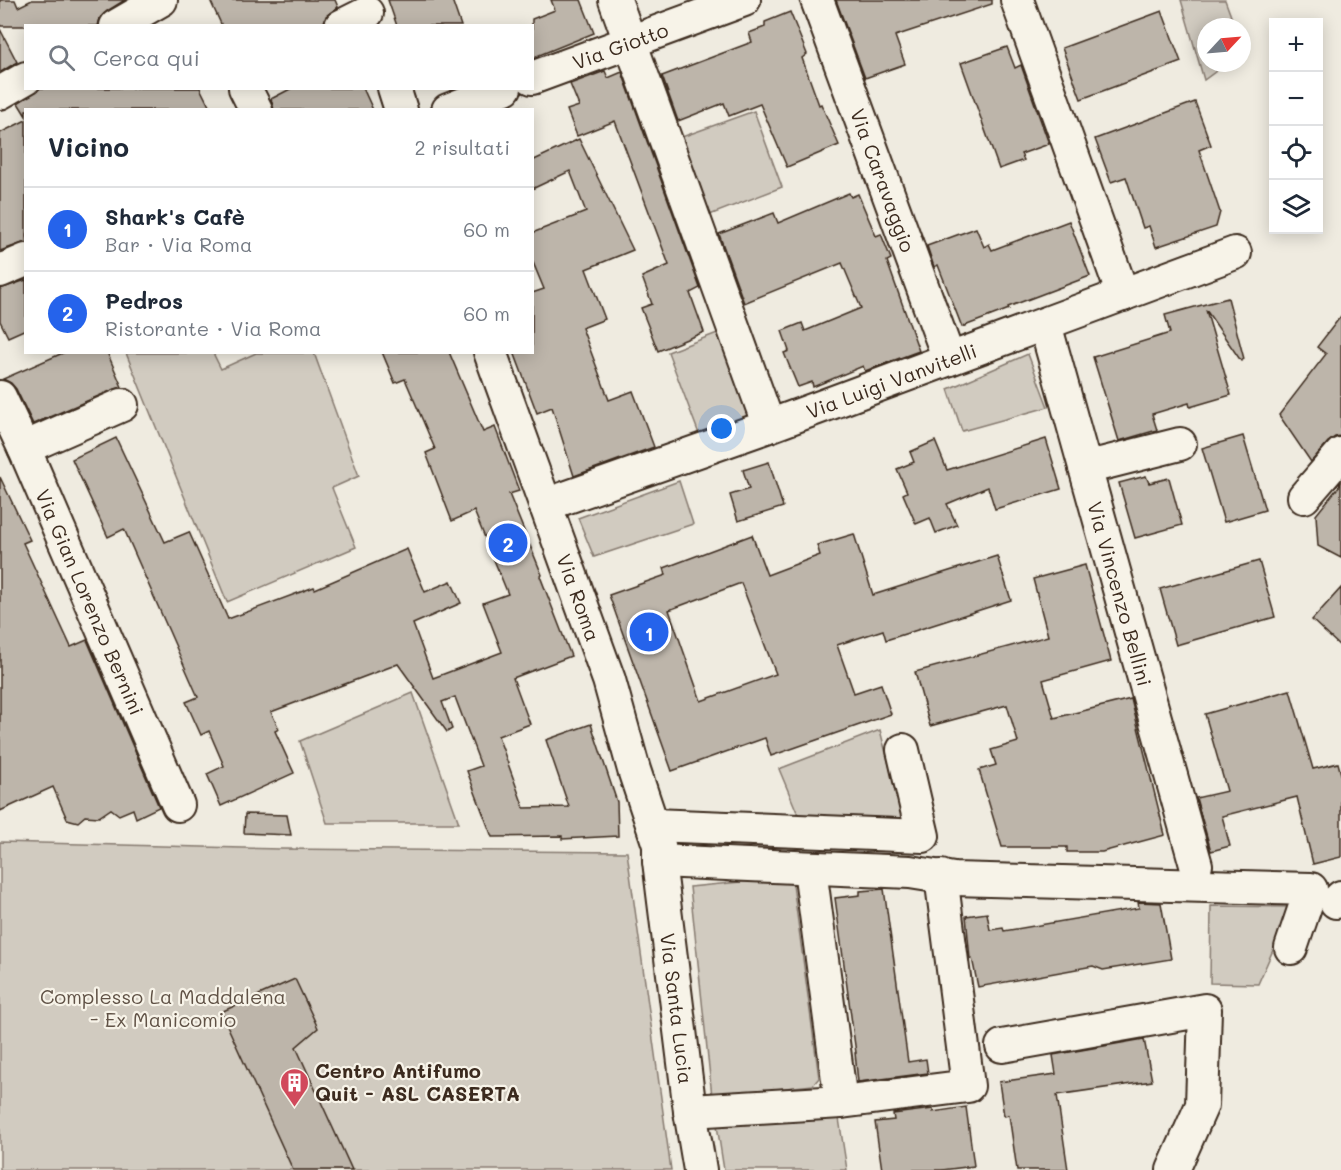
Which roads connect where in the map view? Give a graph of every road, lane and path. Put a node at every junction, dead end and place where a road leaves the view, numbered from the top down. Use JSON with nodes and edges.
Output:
{"nodes":[{"id":1,"x":161,"y":0,"type":"edge"},
{"id":2,"x":615,"y":0,"type":"edge"},
{"id":3,"x":744,"y":0,"type":"edge"},
{"id":4,"x":817,"y":0,"type":"edge"},
{"id":5,"x":1017,"y":0,"type":"edge"},
{"id":6,"x":120,"y":24,"type":"edge"},
{"id":7,"x":631,"y":42,"type":"junction"},
{"id":8,"x":534,"y":77,"type":"edge"},
{"id":9,"x":24,"y":79,"type":"edge"},
{"id":10,"x":247,"y":90,"type":"edge"},
{"id":11,"x":395,"y":90,"type":"edge"},
{"id":12,"x":500,"y":90,"type":"edge"},
{"id":13,"x":0,"y":93,"type":"edge"},
{"id":14,"x":255,"y":108,"type":"edge"},
{"id":15,"x":400,"y":108,"type":"edge"},
{"id":16,"x":453,"y":108,"type":"edge"},
{"id":17,"x":1235,"y":253,"type":"dead end"},
{"id":18,"x":24,"y":261,"type":"edge"},
{"id":19,"x":0,"y":271,"type":"edge"},
{"id":20,"x":1123,"y":295,"type":"junction"},
{"id":21,"x":1045,"y":324,"type":"junction"},
{"id":22,"x":491,"y":354,"type":"edge"},
{"id":23,"x":949,"y":359,"type":"junction"},
{"id":24,"x":0,"y":397,"type":"edge"},
{"id":25,"x":122,"y":405,"type":"dead end"},
{"id":26,"x":770,"y":426,"type":"junction"},
{"id":27,"x":1180,"y":444,"type":"dead end"},
{"id":28,"x":24,"y":448,"type":"junction"},
{"id":29,"x":1341,"y":454,"type":"edge"},
{"id":30,"x":1085,"y":468,"type":"junction"},
{"id":31,"x":1304,"y":497,"type":"dead end"},
{"id":32,"x":545,"y":505,"type":"junction"},
{"id":33,"x":903,"y":750,"type":"dead end"},
{"id":34,"x":178,"y":805,"type":"dead end"},
{"id":35,"x":657,"y":844,"type":"junction"},
{"id":36,"x":1196,"y":865,"type":"dead end"},
{"id":37,"x":810,"y":869,"type":"junction"},
{"id":38,"x":941,"y":876,"type":"junction"},
{"id":39,"x":1291,"y":948,"type":"dead end"},
{"id":40,"x":1002,"y":1046,"type":"dead end"},
{"id":41,"x":841,"y":1102,"type":"junction"},
{"id":42,"x":690,"y":1111,"type":"junction"},
{"id":43,"x":700,"y":1170,"type":"edge"},
{"id":44,"x":1173,"y":1170,"type":"edge"}],
"edges":[{"from":1,"to":6,"type":"street"},
{"from":2,"to":7,"type":"street"},
{"from":3,"to":7,"type":"street","name":"Via Giotto"},
{"from":4,"to":23,"type":"street","name":"Via Caravaggio"},
{"from":5,"to":20,"type":"street"},
{"from":7,"to":8,"type":"street","name":"Via Giotto"},
{"from":7,"to":26,"type":"street"},
{"from":9,"to":13,"type":"street"},
{"from":10,"to":14,"type":"street"},
{"from":11,"to":15,"type":"street"},
{"from":12,"to":16,"type":"street"},
{"from":17,"to":20,"type":"street","name":"Via Luigi Vanvitelli"},
{"from":18,"to":19,"type":"street"},
{"from":20,"to":21,"type":"street","name":"Via Luigi Vanvitelli"},
{"from":21,"to":23,"type":"street","name":"Via Luigi Vanvitelli"},
{"from":21,"to":30,"type":"street","name":"Via Vincenzo Bellini"},
{"from":22,"to":32,"type":"street","name":"Via Roma"},
{"from":23,"to":26,"type":"street","name":"Via Luigi Vanvitelli"},
{"from":24,"to":28,"type":"street","name":"Via Gian Lorenzo Bernini"},
{"from":25,"to":28,"type":"street"},
{"from":26,"to":32,"type":"street","name":"Via Luigi Vanvitelli"},
{"from":27,"to":30,"type":"street"},
{"from":28,"to":34,"type":"street","name":"Via Gian Lorenzo Bernini"},
{"from":29,"to":31,"type":"street"},
{"from":30,"to":36,"type":"street","name":"Via Vincenzo Bellini"},
{"from":32,"to":35,"type":"street","name":"Via Roma"},
{"from":33,"to":35,"type":"street"},
{"from":35,"to":37,"type":"street"},
{"from":35,"to":42,"type":"street","name":"Via Santa Lucia"},
{"from":37,"to":38,"type":"street"},
{"from":37,"to":41,"type":"street"},
{"from":38,"to":39,"type":"street"},
{"from":38,"to":41,"type":"street"},
{"from":40,"to":44,"type":"street"},
{"from":41,"to":42,"type":"street"},
{"from":42,"to":43,"type":"street","name":"Via Santa Lucia"}]}
